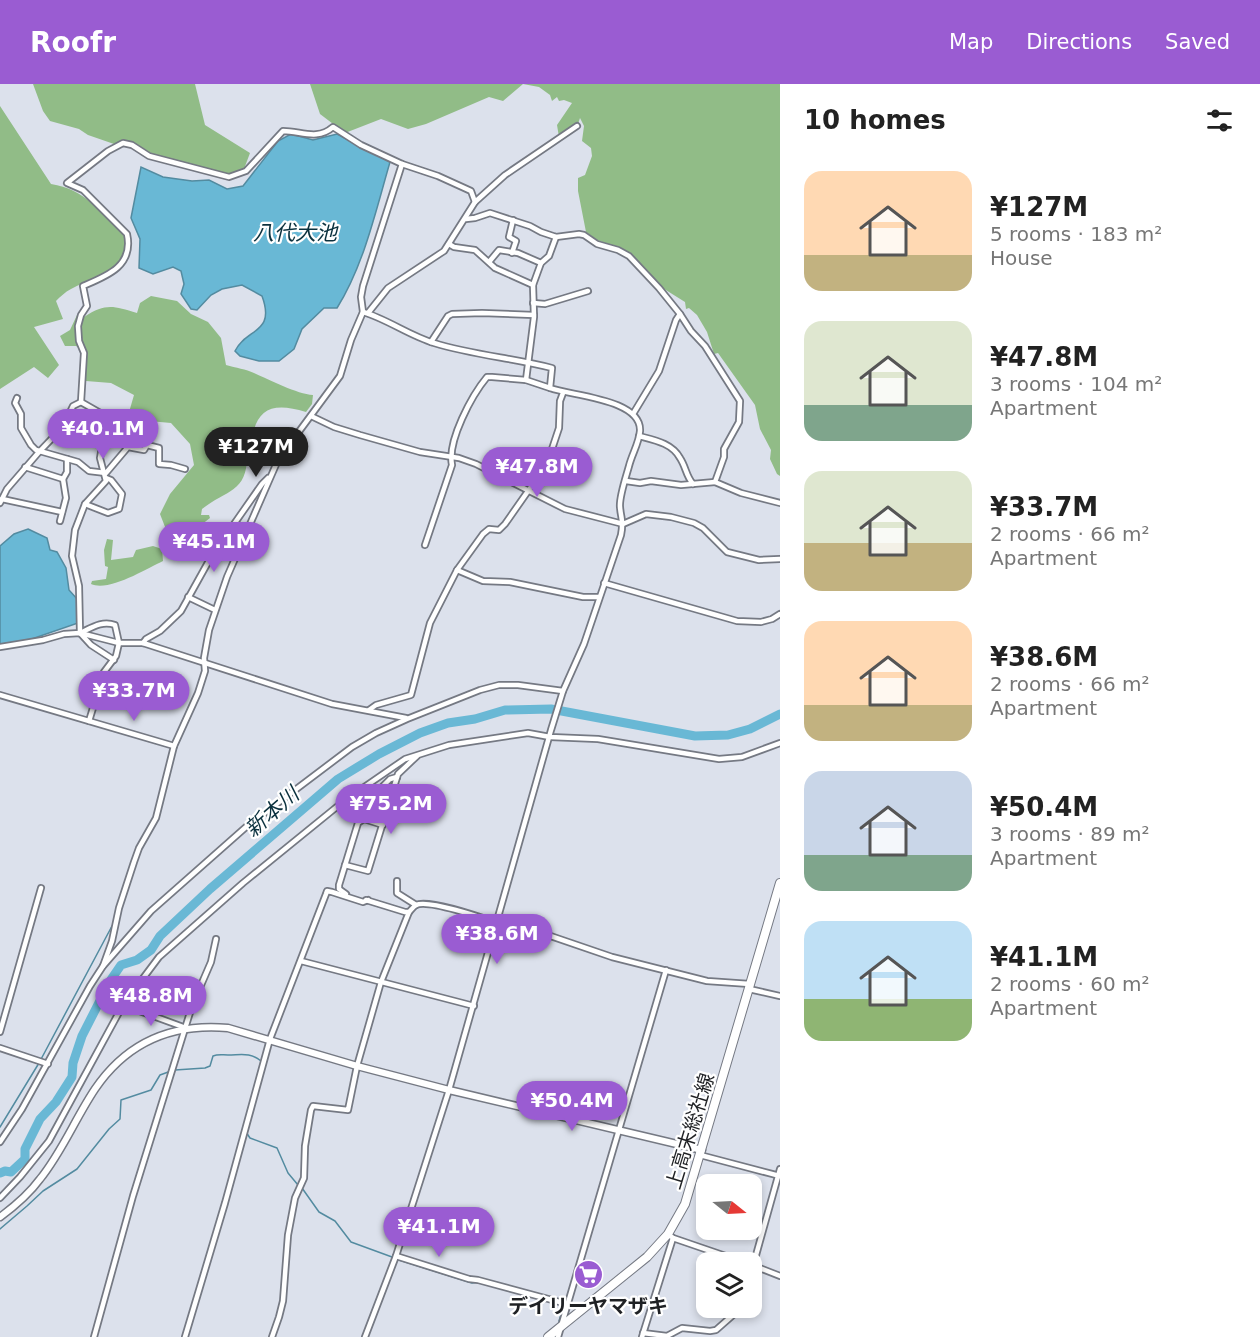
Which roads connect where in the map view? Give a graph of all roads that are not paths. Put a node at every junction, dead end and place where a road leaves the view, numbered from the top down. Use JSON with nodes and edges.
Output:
{"nodes":[{"id":1,"x":577,"y":126,"type":"dead end"},
{"id":2,"x":402,"y":164,"type":"junction"},
{"id":3,"x":475,"y":202,"type":"junction"},
{"id":4,"x":466,"y":219,"type":"junction"},
{"id":5,"x":513,"y":220,"type":"junction"},
{"id":6,"x":556,"y":237,"type":"junction"},
{"id":7,"x":448,"y":243,"type":"junction"},
{"id":8,"x":512,"y":253,"type":"junction"},
{"id":9,"x":489,"y":262,"type":"junction"},
{"id":10,"x":541,"y":263,"type":"junction"},
{"id":11,"x":533,"y":285,"type":"junction"},
{"id":12,"x":588,"y":291,"type":"dead end"},
{"id":13,"x":533,"y":303,"type":"junction"},
{"id":14,"x":365,"y":313,"type":"junction"},
{"id":15,"x":680,"y":314,"type":"junction"},
{"id":16,"x":534,"y":315,"type":"junction"},
{"id":17,"x":431,"y":342,"type":"junction"},
{"id":18,"x":529,"y":362,"type":"junction"},
{"id":19,"x":526,"y":380,"type":"junction"},
{"id":20,"x":550,"y":388,"type":"junction"},
{"id":21,"x":563,"y":393,"type":"junction"},
{"id":22,"x":17,"y":398,"type":"dead end"},
{"id":23,"x":81,"y":402,"type":"junction"},
{"id":24,"x":633,"y":414,"type":"junction"},
{"id":25,"x":311,"y":416,"type":"junction"},
{"id":26,"x":639,"y":436,"type":"junction"},
{"id":27,"x":39,"y":452,"type":"junction"},
{"id":28,"x":450,"y":457,"type":"junction"},
{"id":29,"x":67,"y":459,"type":"junction"},
{"id":30,"x":26,"y":467,"type":"junction"},
{"id":31,"x":185,"y":470,"type":"dead end"},
{"id":32,"x":106,"y":475,"type":"junction"},
{"id":33,"x":269,"y":478,"type":"junction"},
{"id":34,"x":63,"y":479,"type":"junction"},
{"id":35,"x":626,"y":481,"type":"junction"},
{"id":36,"x":715,"y":482,"type":"junction"},
{"id":37,"x":693,"y":484,"type":"junction"},
{"id":38,"x":529,"y":491,"type":"junction"},
{"id":39,"x":1,"y":501,"type":"edge"},
{"id":40,"x":780,"y":503,"type":"edge"},
{"id":41,"x":85,"y":504,"type":"junction"},
{"id":42,"x":62,"y":512,"type":"junction"},
{"id":43,"x":60,"y":521,"type":"dead end"},
{"id":44,"x":623,"y":524,"type":"junction"},
{"id":45,"x":425,"y":545,"type":"dead end"},
{"id":46,"x":780,"y":559,"type":"edge"},
{"id":47,"x":457,"y":570,"type":"junction"},
{"id":48,"x":604,"y":583,"type":"junction"},
{"id":49,"x":188,"y":597,"type":"junction"},
{"id":50,"x":599,"y":597,"type":"junction"},
{"id":51,"x":215,"y":610,"type":"junction"},
{"id":52,"x":780,"y":614,"type":"edge"},
{"id":53,"x":80,"y":633,"type":"junction"},
{"id":54,"x":119,"y":643,"type":"junction"},
{"id":55,"x":143,"y":643,"type":"junction"},
{"id":56,"x":0,"y":646,"type":"edge"},
{"id":57,"x":114,"y":660,"type":"junction"},
{"id":58,"x":206,"y":663,"type":"junction"},
{"id":59,"x":563,"y":693,"type":"junction"},
{"id":60,"x":0,"y":695,"type":"edge"},
{"id":61,"x":369,"y":710,"type":"junction"},
{"id":62,"x":407,"y":718,"type":"junction"},
{"id":63,"x":89,"y":721,"type":"junction"},
{"id":64,"x":550,"y":737,"type":"junction"},
{"id":65,"x":780,"y":742,"type":"edge"},
{"id":66,"x":174,"y":746,"type":"junction"},
{"id":67,"x":418,"y":754,"type":"junction"},
{"id":68,"x":397,"y":777,"type":"junction"},
{"id":69,"x":381,"y":788,"type":"dead end"},
{"id":70,"x":383,"y":825,"type":"junction"},
{"id":71,"x":345,"y":865,"type":"junction"},
{"id":72,"x":397,"y":881,"type":"dead end"},
{"id":73,"x":780,"y":883,"type":"edge"},
{"id":74,"x":41,"y":888,"type":"dead end"},
{"id":75,"x":368,"y":900,"type":"junction"},
{"id":76,"x":416,"y":905,"type":"junction"},
{"id":77,"x":777,"y":906,"type":"edge"},
{"id":78,"x":409,"y":912,"type":"junction"},
{"id":79,"x":498,"y":921,"type":"junction"},
{"id":80,"x":216,"y":939,"type":"dead end"},
{"id":81,"x":301,"y":961,"type":"junction"},
{"id":82,"x":103,"y":966,"type":"junction"},
{"id":83,"x":666,"y":970,"type":"junction"},
{"id":84,"x":381,"y":982,"type":"junction"},
{"id":85,"x":750,"y":987,"type":"junction"},
{"id":86,"x":780,"y":996,"type":"edge"},
{"id":87,"x":123,"y":1005,"type":"junction"},
{"id":88,"x":474,"y":1006,"type":"junction"},
{"id":89,"x":186,"y":1028,"type":"junction"},
{"id":90,"x":0,"y":1032,"type":"edge"},
{"id":91,"x":270,"y":1039,"type":"junction"},
{"id":92,"x":0,"y":1048,"type":"edge"},
{"id":93,"x":48,"y":1064,"type":"junction"},
{"id":94,"x":357,"y":1066,"type":"junction"},
{"id":95,"x":449,"y":1090,"type":"junction"},
{"id":96,"x":619,"y":1131,"type":"junction"},
{"id":97,"x":0,"y":1142,"type":"edge"},
{"id":98,"x":701,"y":1153,"type":"junction"},
{"id":99,"x":780,"y":1169,"type":"edge"},
{"id":100,"x":779,"y":1176,"type":"edge"},
{"id":101,"x":0,"y":1198,"type":"edge"},
{"id":102,"x":0,"y":1217,"type":"edge"},
{"id":103,"x":670,"y":1236,"type":"junction"},
{"id":104,"x":715,"y":1252,"type":"edge"},
{"id":105,"x":758,"y":1252,"type":"edge"},
{"id":106,"x":396,"y":1256,"type":"junction"},
{"id":107,"x":762,"y":1269,"type":"edge"},
{"id":108,"x":780,"y":1276,"type":"edge"},
{"id":109,"x":567,"y":1304,"type":"junction"},
{"id":110,"x":730,"y":1318,"type":"edge"},
{"id":111,"x":560,"y":1327,"type":"junction"},
{"id":112,"x":716,"y":1330,"type":"junction"},
{"id":113,"x":642,"y":1335,"type":"edge"},
{"id":114,"x":94,"y":1337,"type":"edge"},
{"id":115,"x":185,"y":1337,"type":"edge"},
{"id":116,"x":272,"y":1337,"type":"edge"},
{"id":117,"x":365,"y":1337,"type":"edge"},
{"id":118,"x":548,"y":1337,"type":"edge"},
{"id":119,"x":558,"y":1337,"type":"edge"},
{"id":120,"x":716,"y":1337,"type":"edge"}],
"edges":[{"from":1,"to":3,"type":"street"},
{"from":2,"to":3,"type":"street"},
{"from":2,"to":14,"type":"street"},
{"from":2,"to":23,"type":"street"},
{"from":3,"to":4,"type":"street"},
{"from":4,"to":5,"type":"street"},
{"from":4,"to":7,"type":"street"},
{"from":5,"to":6,"type":"street"},
{"from":5,"to":8,"type":"street"},
{"from":6,"to":10,"type":"street"},
{"from":6,"to":15,"type":"street"},
{"from":7,"to":9,"type":"street"},
{"from":7,"to":14,"type":"street"},
{"from":8,"to":9,"type":"street"},
{"from":8,"to":10,"type":"street"},
{"from":9,"to":11,"type":"street"},
{"from":10,"to":11,"type":"street"},
{"from":11,"to":13,"type":"street"},
{"from":12,"to":13,"type":"street"},
{"from":13,"to":16,"type":"street"},
{"from":14,"to":17,"type":"street"},
{"from":14,"to":25,"type":"street"},
{"from":15,"to":24,"type":"street"},
{"from":15,"to":36,"type":"street"},
{"from":16,"to":17,"type":"street"},
{"from":16,"to":18,"type":"street"},
{"from":17,"to":18,"type":"street"},
{"from":18,"to":19,"type":"street"},
{"from":18,"to":20,"type":"street"},
{"from":19,"to":20,"type":"street"},
{"from":19,"to":28,"type":"street"},
{"from":20,"to":21,"type":"street"},
{"from":21,"to":24,"type":"street"},
{"from":21,"to":38,"type":"street"},
{"from":22,"to":27,"type":"street"},
{"from":23,"to":27,"type":"street"},
{"from":23,"to":32,"type":"street"},
{"from":24,"to":26,"type":"street"},
{"from":25,"to":28,"type":"street"},
{"from":25,"to":33,"type":"street"},
{"from":26,"to":35,"type":"street"},
{"from":26,"to":37,"type":"street"},
{"from":27,"to":29,"type":"street"},
{"from":27,"to":30,"type":"street"},
{"from":28,"to":38,"type":"street"},
{"from":28,"to":45,"type":"street"},
{"from":29,"to":32,"type":"street"},
{"from":29,"to":34,"type":"street"},
{"from":30,"to":34,"type":"street"},
{"from":30,"to":39,"type":"street"},
{"from":31,"to":32,"type":"street"},
{"from":32,"to":41,"type":"street"},
{"from":32,"to":41,"type":"street"},
{"from":33,"to":49,"type":"street"},
{"from":33,"to":51,"type":"street"},
{"from":34,"to":42,"type":"street"},
{"from":35,"to":37,"type":"street"},
{"from":35,"to":44,"type":"street"},
{"from":36,"to":37,"type":"street"},
{"from":36,"to":40,"type":"street"},
{"from":38,"to":44,"type":"street"},
{"from":38,"to":47,"type":"street"},
{"from":39,"to":42,"type":"street"},
{"from":41,"to":53,"type":"street"},
{"from":42,"to":43,"type":"street"},
{"from":44,"to":46,"type":"street"},
{"from":44,"to":48,"type":"street"},
{"from":47,"to":50,"type":"street"},
{"from":47,"to":61,"type":"street"},
{"from":48,"to":50,"type":"street"},
{"from":48,"to":52,"type":"street"},
{"from":49,"to":51,"type":"street"},
{"from":49,"to":55,"type":"street"},
{"from":50,"to":59,"type":"street"},
{"from":51,"to":58,"type":"street"},
{"from":53,"to":54,"type":"street"},
{"from":53,"to":54,"type":"street"},
{"from":53,"to":56,"type":"street"},
{"from":53,"to":57,"type":"street"},
{"from":54,"to":55,"type":"street"},
{"from":54,"to":57,"type":"street"},
{"from":55,"to":58,"type":"street"},
{"from":57,"to":63,"type":"street"},
{"from":58,"to":61,"type":"street"},
{"from":58,"to":66,"type":"street"},
{"from":59,"to":62,"type":"street"},
{"from":59,"to":64,"type":"street"},
{"from":60,"to":63,"type":"street"},
{"from":61,"to":62,"type":"street"},
{"from":62,"to":82,"type":"street"},
{"from":63,"to":66,"type":"street"},
{"from":64,"to":65,"type":"street"},
{"from":64,"to":67,"type":"street"},
{"from":64,"to":79,"type":"street"},
{"from":66,"to":82,"type":"street"},
{"from":67,"to":68,"type":"street"},
{"from":67,"to":87,"type":"street"},
{"from":68,"to":69,"type":"street"},
{"from":68,"to":70,"type":"street"},
{"from":70,"to":71,"type":"street"},
{"from":70,"to":71,"type":"street"},
{"from":71,"to":75,"type":"street"},
{"from":72,"to":76,"type":"street"},
{"from":73,"to":77,"type":"main road","name":"上高末総社線"},
{"from":74,"to":90,"type":"street"},
{"from":75,"to":78,"type":"street"},
{"from":75,"to":81,"type":"street"},
{"from":76,"to":78,"type":"street"},
{"from":76,"to":79,"type":"street"},
{"from":77,"to":85,"type":"main road","name":"上高末総社線"},
{"from":78,"to":84,"type":"street"},
{"from":79,"to":83,"type":"street"},
{"from":79,"to":88,"type":"street"},
{"from":80,"to":89,"type":"street"},
{"from":81,"to":84,"type":"street"},
{"from":81,"to":91,"type":"street"},
{"from":82,"to":93,"type":"street"},
{"from":83,"to":85,"type":"street"},
{"from":83,"to":96,"type":"street"},
{"from":84,"to":88,"type":"street"},
{"from":84,"to":94,"type":"street"},
{"from":85,"to":86,"type":"street"},
{"from":85,"to":98,"type":"main road","name":"上高末総社線"},
{"from":87,"to":89,"type":"street"},
{"from":87,"to":101,"type":"street"},
{"from":88,"to":95,"type":"street"},
{"from":89,"to":91,"type":"street"},
{"from":89,"to":102,"type":"street"},
{"from":89,"to":114,"type":"street"},
{"from":91,"to":94,"type":"street"},
{"from":91,"to":115,"type":"street"},
{"from":92,"to":93,"type":"street"},
{"from":93,"to":97,"type":"street"},
{"from":94,"to":95,"type":"street"},
{"from":94,"to":116,"type":"street"},
{"from":95,"to":96,"type":"street"},
{"from":95,"to":106,"type":"street"},
{"from":96,"to":98,"type":"street"},
{"from":96,"to":109,"type":"street"},
{"from":98,"to":100,"type":"street"},
{"from":98,"to":103,"type":"main road","name":"上高末総社線"},
{"from":99,"to":100,"type":"street"},
{"from":100,"to":105,"type":"street"},
{"from":103,"to":104,"type":"street"},
{"from":103,"to":111,"type":"main road","name":"上高末総社線"},
{"from":103,"to":113,"type":"street"},
{"from":106,"to":109,"type":"street"},
{"from":106,"to":117,"type":"street"},
{"from":107,"to":108,"type":"street"},
{"from":109,"to":111,"type":"street"},
{"from":110,"to":112,"type":"street"},
{"from":111,"to":118,"type":"main road","name":"上高末総社線"},
{"from":111,"to":119,"type":"street"},
{"from":112,"to":113,"type":"street"},
{"from":112,"to":120,"type":"street"}]}
